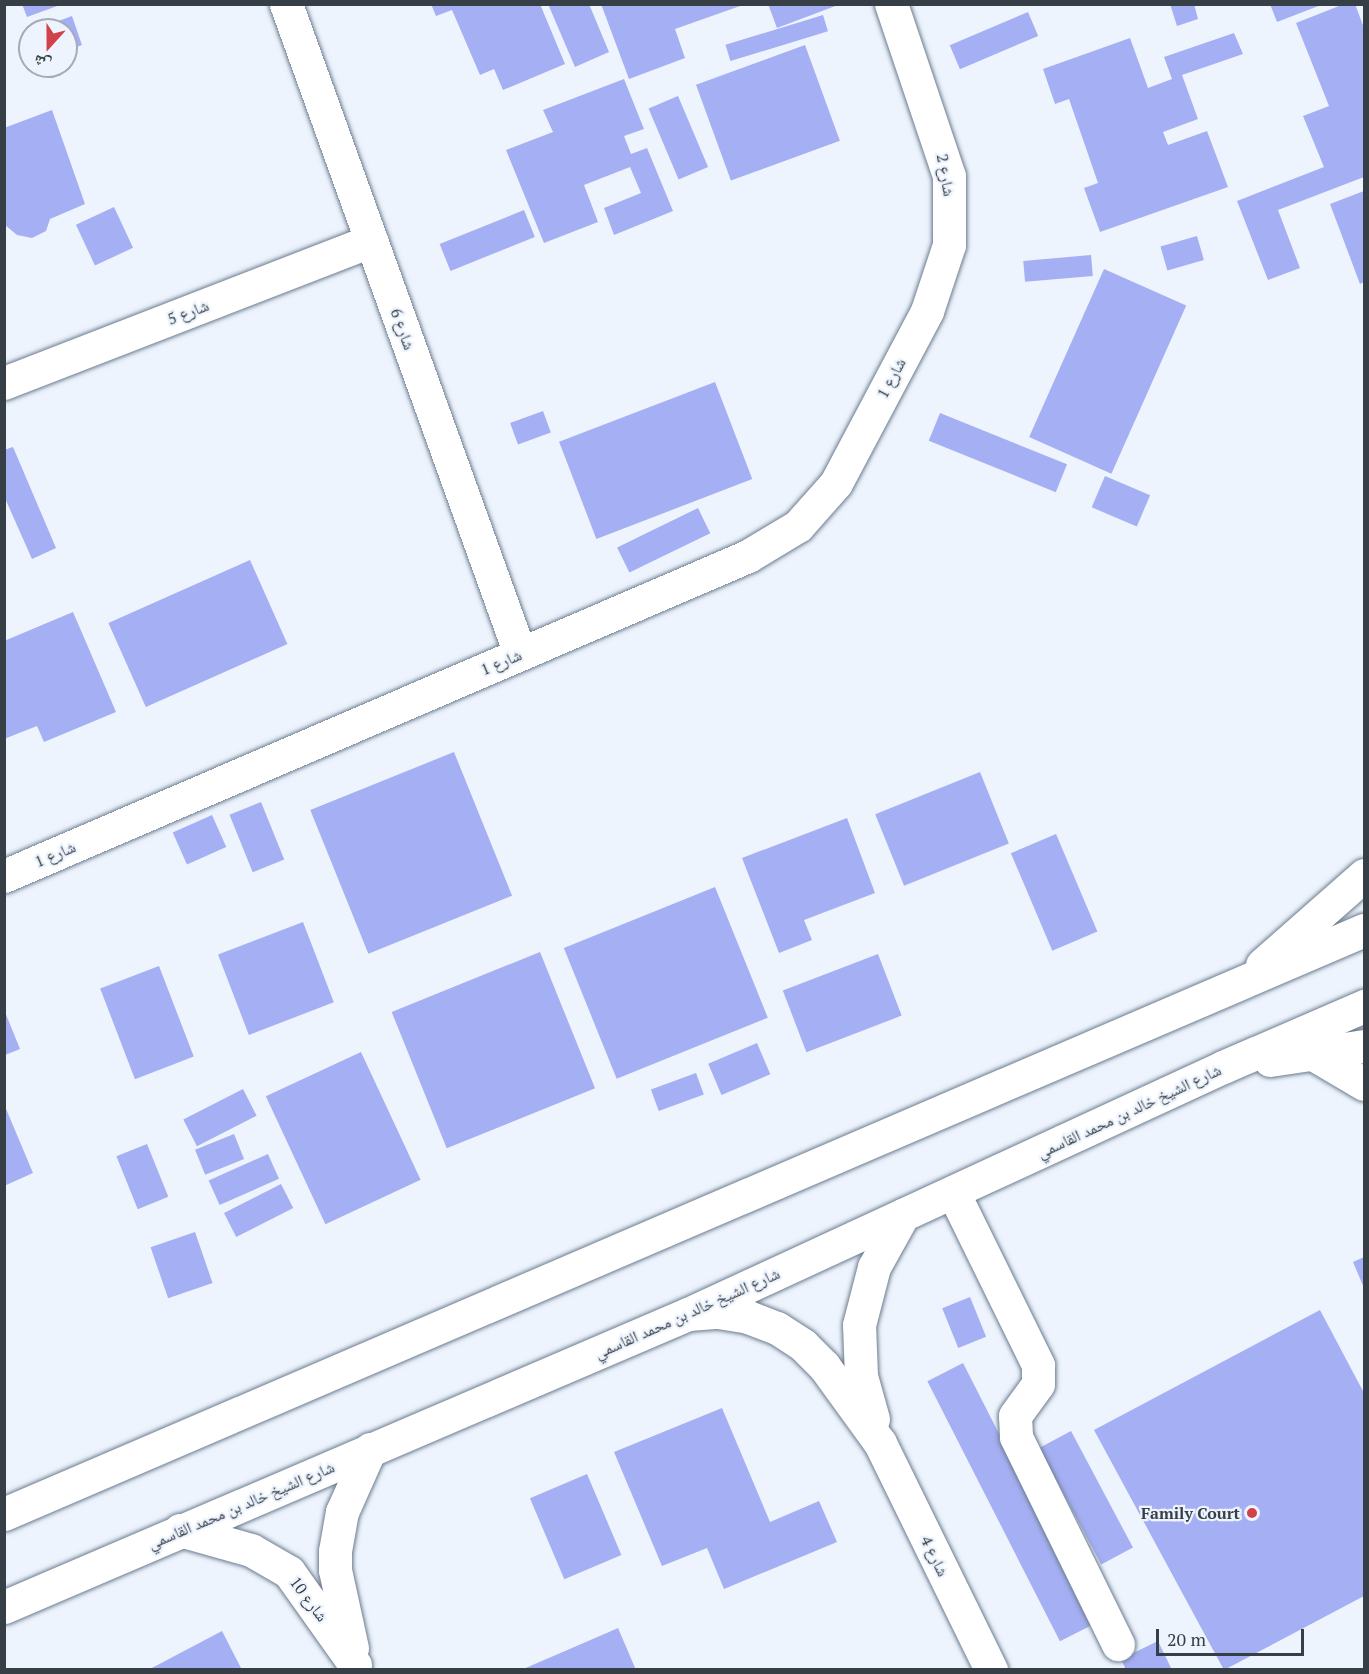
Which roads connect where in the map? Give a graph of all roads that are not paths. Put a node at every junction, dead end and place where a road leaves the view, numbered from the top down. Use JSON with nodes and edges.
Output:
{"nodes":[{"id":1,"x":286,"y":4,"type":"edge"},
{"id":2,"x":891,"y":4,"type":"edge"},
{"id":3,"x":371,"y":241,"type":"junction"},
{"id":4,"x":908,"y":345,"type":"joint"},
{"id":5,"x":4,"y":382,"type":"edge"},
{"id":6,"x":520,"y":654,"type":"junction"},
{"id":7,"x":1365,"y":875,"type":"edge"},
{"id":8,"x":4,"y":876,"type":"edge"},
{"id":9,"x":1365,"y":930,"type":"edge"},
{"id":10,"x":1239,"y":986,"type":"junction"},
{"id":11,"x":1365,"y":1006,"type":"edge"},
{"id":12,"x":1365,"y":1046,"type":"edge"},
{"id":13,"x":1313,"y":1054,"type":"junction"},
{"id":14,"x":1223,"y":1067,"type":"junction"},
{"id":15,"x":1365,"y":1084,"type":"edge"},
{"id":16,"x":953,"y":1192,"type":"junction"},
{"id":17,"x":903,"y":1215,"type":"junction"},
{"id":18,"x":688,"y":1314,"type":"junction"},
{"id":19,"x":880,"y":1443,"type":"junction"},
{"id":20,"x":370,"y":1449,"type":"junction"},
{"id":21,"x":4,"y":1514,"type":"edge"},
{"id":22,"x":180,"y":1530,"type":"junction"},
{"id":23,"x":4,"y":1607,"type":"edge"},
{"id":24,"x":1118,"y":1644,"type":"dead end"},
{"id":25,"x":356,"y":1667,"type":"edge"},
{"id":26,"x":991,"y":1670,"type":"edge"}],
"edges":[{"from":1,"to":3,"type":"street","name":"شارع 6"},
{"from":2,"to":4,"type":"street","name":"شارع 2"},
{"from":3,"to":5,"type":"street","name":"شارع 5"},
{"from":3,"to":6,"type":"street","name":"شارع 6"},
{"from":4,"to":6,"type":"street","name":"شارع 1"},
{"from":6,"to":8,"type":"street","name":"شارع 1"},
{"from":7,"to":10,"type":"street"},
{"from":9,"to":10,"type":"street"},
{"from":10,"to":21,"type":"street"},
{"from":11,"to":14,"type":"street","name":"شارع الشيخ خالد بن محمد القاسمي"},
{"from":12,"to":13,"type":"street"},
{"from":13,"to":14,"type":"street"},
{"from":13,"to":15,"type":"street"},
{"from":14,"to":16,"type":"street","name":"شارع الشيخ خالد بن محمد القاسمي"},
{"from":16,"to":17,"type":"street","name":"شارع الشيخ خالد بن محمد القاسمي"},
{"from":16,"to":24,"type":"street"},
{"from":17,"to":18,"type":"street","name":"شارع الشيخ خالد بن محمد القاسمي"},
{"from":17,"to":19,"type":"street","name":"شارع 4"},
{"from":18,"to":19,"type":"street","name":"شارع 4"},
{"from":18,"to":20,"type":"street","name":"شارع الشيخ خالد بن محمد القاسمي"},
{"from":19,"to":26,"type":"street","name":"شارع 4"},
{"from":20,"to":22,"type":"street","name":"شارع الشيخ خالد بن محمد القاسمي"},
{"from":20,"to":25,"type":"street","name":"شارع 10"},
{"from":22,"to":23,"type":"street","name":"شارع الشيخ خالد بن محمد القاسمي"},
{"from":22,"to":25,"type":"street","name":"شارع 10"}]}
